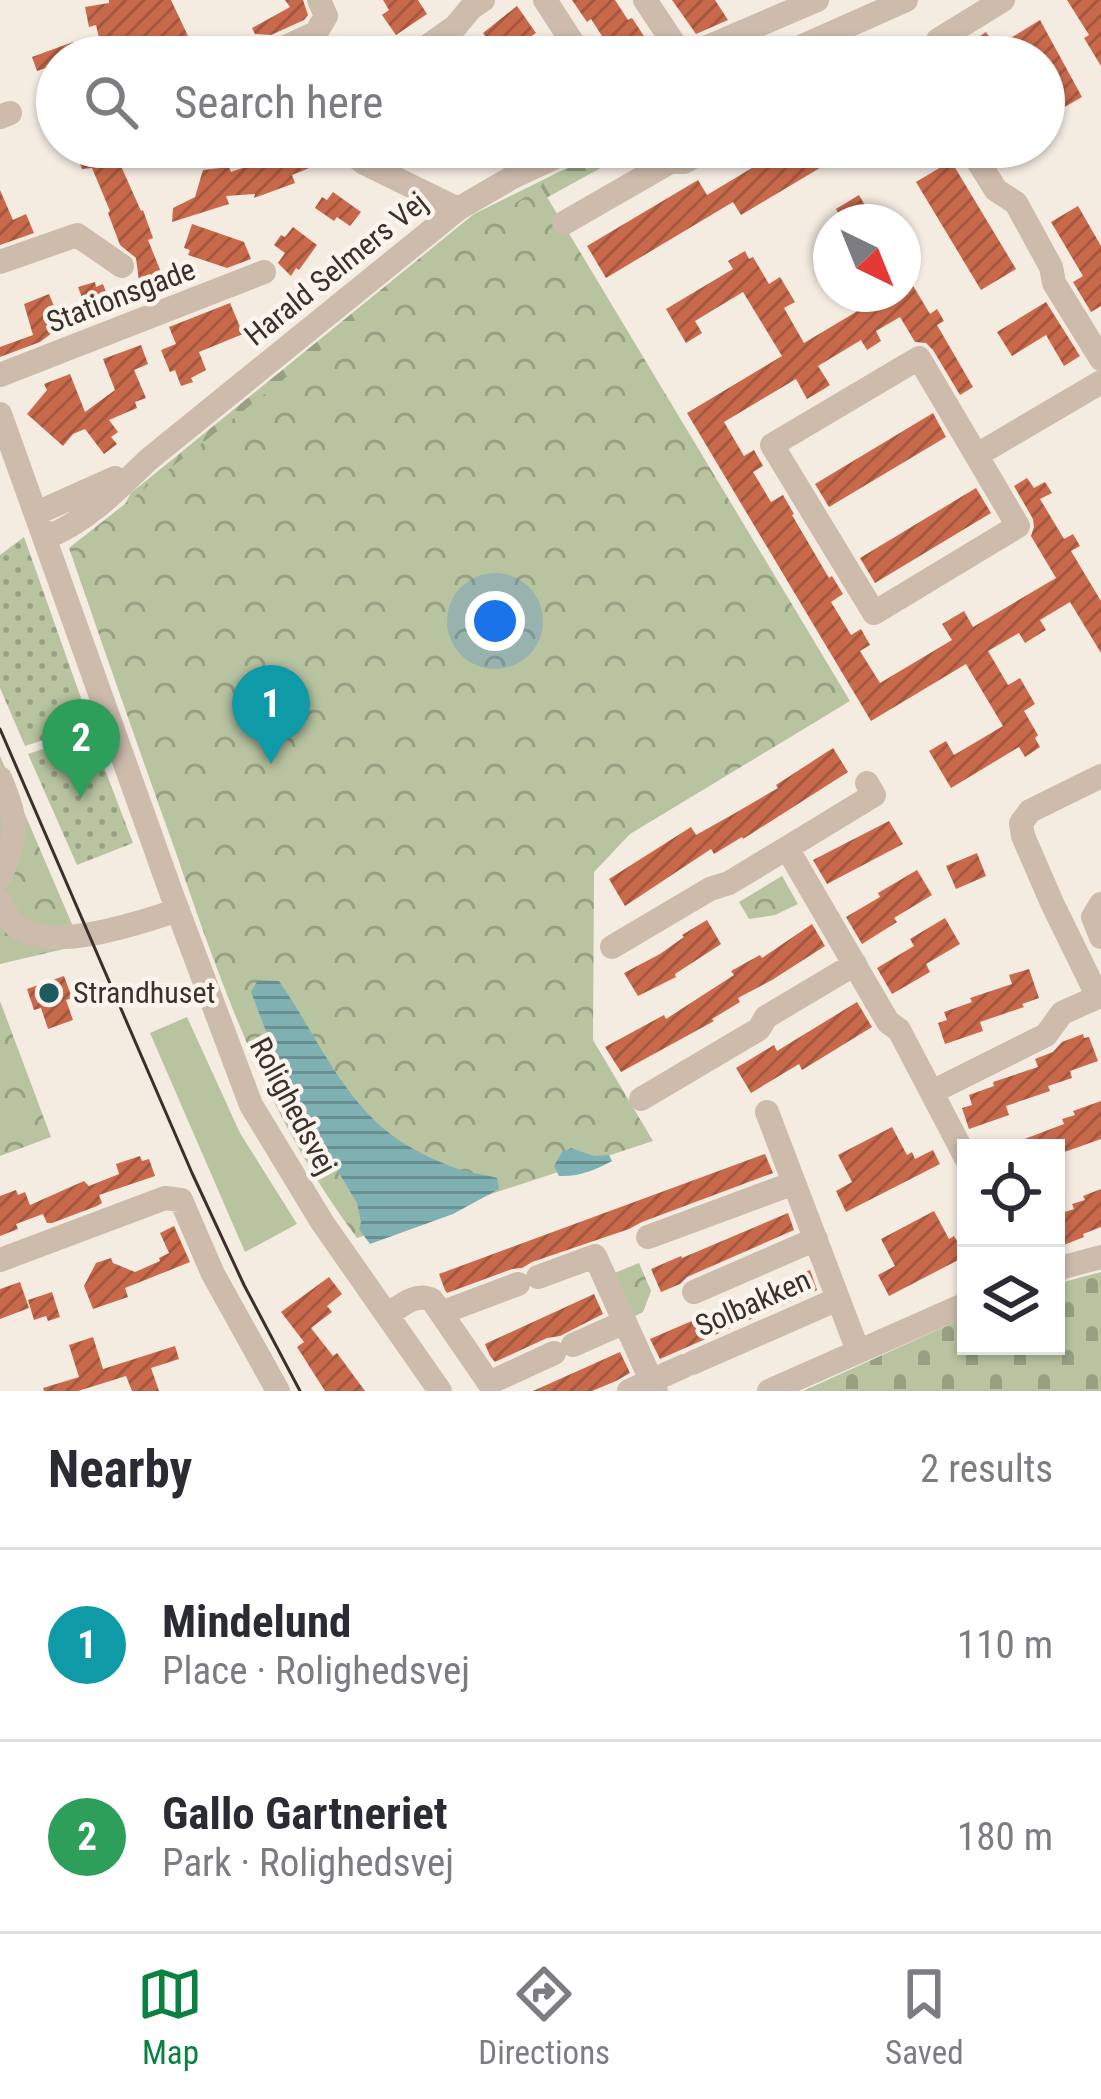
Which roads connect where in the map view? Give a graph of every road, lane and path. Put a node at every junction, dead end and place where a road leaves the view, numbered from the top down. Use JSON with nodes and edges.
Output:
{"nodes":[{"id":1,"x":319,"y":0,"type":"edge"},
{"id":2,"x":483,"y":0,"type":"edge"},
{"id":3,"x":545,"y":0,"type":"edge"},
{"id":4,"x":645,"y":0,"type":"edge"},
{"id":5,"x":814,"y":0,"type":"edge"},
{"id":6,"x":1003,"y":0,"type":"edge"},
{"id":7,"x":895,"y":2,"type":"edge"},
{"id":8,"x":311,"y":36,"type":"edge"},
{"id":9,"x":442,"y":36,"type":"edge"},
{"id":10,"x":568,"y":36,"type":"edge"},
{"id":11,"x":670,"y":36,"type":"edge"},
{"id":12,"x":732,"y":36,"type":"edge"},
{"id":13,"x":841,"y":36,"type":"edge"},
{"id":14,"x":944,"y":36,"type":"edge"},
{"id":15,"x":372,"y":168,"type":"edge"},
{"id":16,"x":532,"y":168,"type":"edge"},
{"id":17,"x":660,"y":168,"type":"edge"},
{"id":18,"x":982,"y":168,"type":"edge"},
{"id":19,"x":458,"y":209,"type":"junction"},
{"id":20,"x":564,"y":223,"type":"dead end"},
{"id":21,"x":0,"y":262,"type":"edge"},
{"id":22,"x":122,"y":266,"type":"dead end"},
{"id":23,"x":264,"y":272,"type":"dead end"},
{"id":24,"x":1101,"y":359,"type":"edge"},
{"id":25,"x":0,"y":376,"type":"edge"},
{"id":26,"x":1101,"y":382,"type":"edge"},
{"id":27,"x":0,"y":414,"type":"edge"},
{"id":28,"x":977,"y":455,"type":"junction"},
{"id":29,"x":41,"y":525,"type":"junction"},
{"id":30,"x":1101,"y":776,"type":"edge"},
{"id":31,"x":0,"y":778,"type":"edge"},
{"id":32,"x":867,"y":783,"type":"dead end"},
{"id":33,"x":787,"y":848,"type":"junction"},
{"id":34,"x":0,"y":877,"type":"edge"},
{"id":35,"x":178,"y":910,"type":"junction"},
{"id":36,"x":5,"y":911,"type":"edge"},
{"id":37,"x":612,"y":947,"type":"dead end"},
{"id":38,"x":854,"y":964,"type":"junction"},
{"id":39,"x":932,"y":1092,"type":"junction"},
{"id":40,"x":641,"y":1099,"type":"dead end"},
{"id":41,"x":767,"y":1112,"type":"dead end"},
{"id":42,"x":957,"y":1140,"type":"edge"},
{"id":43,"x":794,"y":1183,"type":"junction"},
{"id":44,"x":648,"y":1238,"type":"dead end"},
{"id":45,"x":816,"y":1239,"type":"junction"},
{"id":46,"x":1101,"y":1257,"type":"edge"},
{"id":47,"x":0,"y":1260,"type":"edge"},
{"id":48,"x":1065,"y":1267,"type":"edge"},
{"id":49,"x":694,"y":1292,"type":"dead end"},
{"id":50,"x":838,"y":1299,"type":"junction"},
{"id":51,"x":957,"y":1308,"type":"edge"},
{"id":52,"x":441,"y":1312,"type":"junction"},
{"id":53,"x":387,"y":1315,"type":"junction"},
{"id":54,"x":626,"y":1322,"type":"junction"},
{"id":55,"x":859,"y":1352,"type":"junction"},
{"id":56,"x":492,"y":1387,"type":"edge"},
{"id":57,"x":645,"y":1388,"type":"edge"},
{"id":58,"x":278,"y":1391,"type":"edge"},
{"id":59,"x":440,"y":1391,"type":"edge"},
{"id":60,"x":769,"y":1391,"type":"edge"}],
"edges":[{"from":1,"to":8,"type":"street"},
{"from":2,"to":9,"type":"street"},
{"from":3,"to":10,"type":"street"},
{"from":4,"to":11,"type":"street"},
{"from":5,"to":12,"type":"street"},
{"from":6,"to":14,"type":"street"},
{"from":7,"to":13,"type":"street"},
{"from":15,"to":19,"type":"street"},
{"from":16,"to":19,"type":"street","name":"Harald Selmers Vej"},
{"from":17,"to":20,"type":"street"},
{"from":18,"to":24,"type":"street"},
{"from":19,"to":29,"type":"street","name":"Harald Selmers Vej"},
{"from":21,"to":22,"type":"street"},
{"from":23,"to":25,"type":"street","name":"Stationsgade"},
{"from":26,"to":28,"type":"street"},
{"from":27,"to":29,"type":"street"},
{"from":28,"to":28,"type":"street"},
{"from":29,"to":35,"type":"street","name":"Rolighedsvej"},
{"from":30,"to":39,"type":"street"},
{"from":31,"to":34,"type":"street"},
{"from":32,"to":33,"type":"street"},
{"from":33,"to":37,"type":"street"},
{"from":33,"to":38,"type":"street"},
{"from":35,"to":36,"type":"street"},
{"from":35,"to":53,"type":"street","name":"Rolighedsvej"},
{"from":38,"to":39,"type":"street"},
{"from":38,"to":40,"type":"street"},
{"from":39,"to":42,"type":"street"},
{"from":41,"to":43,"type":"street","name":"Solbakken"},
{"from":43,"to":44,"type":"street"},
{"from":43,"to":45,"type":"street","name":"Solbakken"},
{"from":45,"to":49,"type":"street","name":"Solbakken"},
{"from":45,"to":50,"type":"street","name":"Solbakken"},
{"from":46,"to":48,"type":"street"},
{"from":47,"to":58,"type":"street"},
{"from":50,"to":55,"type":"street","name":"Solbakken"},
{"from":50,"to":57,"type":"street","name":"Solbakken"},
{"from":51,"to":55,"type":"street"},
{"from":52,"to":53,"type":"street"},
{"from":52,"to":54,"type":"street","name":"Solbakken"},
{"from":52,"to":56,"type":"street"},
{"from":53,"to":59,"type":"street","name":"Rolighedsvej"},
{"from":54,"to":56,"type":"street"},
{"from":54,"to":57,"type":"street","name":"Solbakken"},
{"from":55,"to":60,"type":"street"}]}
